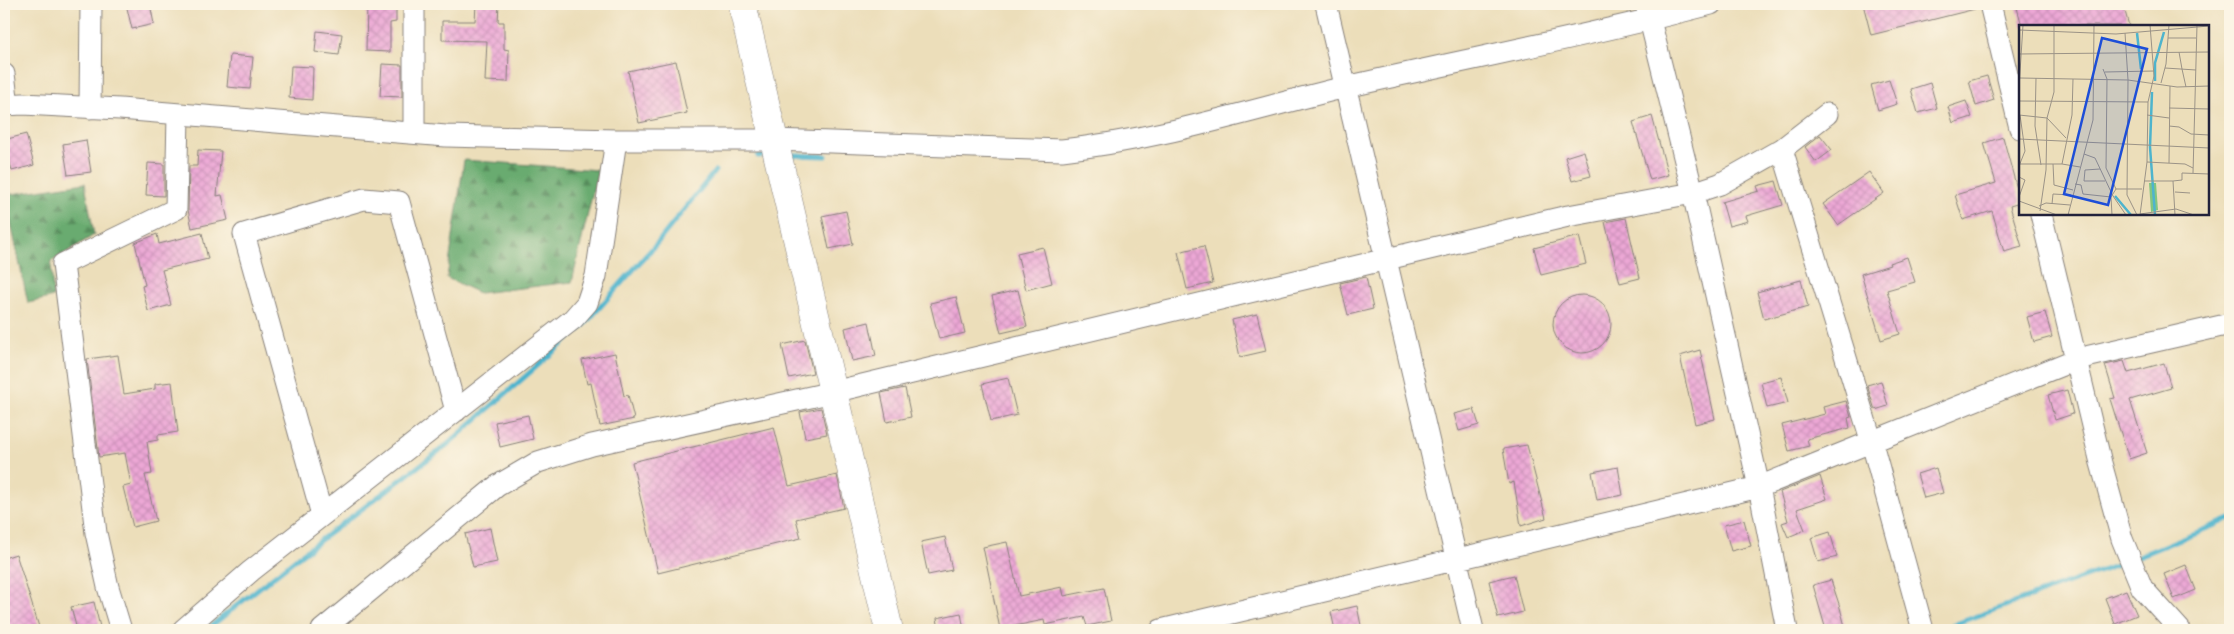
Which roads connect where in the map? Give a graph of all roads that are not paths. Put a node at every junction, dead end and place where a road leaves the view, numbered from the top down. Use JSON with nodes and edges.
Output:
{"nodes":[{"id":1,"x":91,"y":4,"type":"edge"},
{"id":2,"x":414,"y":4,"type":"edge"},
{"id":3,"x":742,"y":4,"type":"edge"},
{"id":4,"x":1326,"y":4,"type":"edge"},
{"id":5,"x":1711,"y":4,"type":"edge"},
{"id":6,"x":1990,"y":4,"type":"edge"},
{"id":7,"x":1648,"y":12,"type":"edge"},
{"id":8,"x":4,"y":74,"type":"edge"},
{"id":9,"x":1346,"y":87,"type":"junction"},
{"id":10,"x":6,"y":105,"type":"edge"},
{"id":11,"x":90,"y":108,"type":"junction"},
{"id":12,"x":1827,"y":114,"type":"dead end"},
{"id":13,"x":178,"y":115,"type":"junction"},
{"id":14,"x":2019,"y":124,"type":"edge"},
{"id":15,"x":414,"y":133,"type":"junction"},
{"id":16,"x":616,"y":140,"type":"junction"},
{"id":17,"x":774,"y":140,"type":"junction"},
{"id":18,"x":1782,"y":149,"type":"junction"},
{"id":19,"x":1693,"y":193,"type":"junction"},
{"id":20,"x":2041,"y":215,"type":"edge"},
{"id":21,"x":1387,"y":258,"type":"junction"},
{"id":22,"x":2230,"y":324,"type":"edge"},
{"id":23,"x":2077,"y":359,"type":"junction"},
{"id":24,"x":833,"y":392,"type":"junction"},
{"id":25,"x":456,"y":411,"type":"junction"},
{"id":26,"x":1872,"y":443,"type":"junction"},
{"id":27,"x":1759,"y":487,"type":"junction"},
{"id":28,"x":322,"y":515,"type":"junction"},
{"id":29,"x":1457,"y":560,"type":"junction"},
{"id":30,"x":1922,"y":627,"type":"edge"},
{"id":31,"x":121,"y":630,"type":"edge"},
{"id":32,"x":182,"y":630,"type":"edge"},
{"id":33,"x":322,"y":630,"type":"edge"},
{"id":34,"x":889,"y":630,"type":"edge"},
{"id":35,"x":1161,"y":630,"type":"edge"},
{"id":36,"x":1473,"y":630,"type":"edge"},
{"id":37,"x":1787,"y":630,"type":"edge"},
{"id":38,"x":2180,"y":630,"type":"edge"}],
"edges":[{"from":1,"to":11,"type":"street"},
{"from":2,"to":15,"type":"street"},
{"from":3,"to":17,"type":"street"},
{"from":4,"to":9,"type":"street"},
{"from":5,"to":7,"type":"street"},
{"from":6,"to":14,"type":"street"},
{"from":7,"to":9,"type":"street"},
{"from":7,"to":19,"type":"street"},
{"from":8,"to":10,"type":"street"},
{"from":9,"to":17,"type":"street"},
{"from":9,"to":21,"type":"street"},
{"from":10,"to":11,"type":"street"},
{"from":11,"to":13,"type":"street"},
{"from":12,"to":18,"type":"street"},
{"from":13,"to":15,"type":"street"},
{"from":13,"to":31,"type":"street"},
{"from":15,"to":16,"type":"street"},
{"from":16,"to":17,"type":"street"},
{"from":16,"to":25,"type":"street"},
{"from":17,"to":24,"type":"street"},
{"from":18,"to":19,"type":"street"},
{"from":18,"to":26,"type":"street"},
{"from":19,"to":21,"type":"street"},
{"from":19,"to":27,"type":"street"},
{"from":20,"to":23,"type":"street"},
{"from":21,"to":24,"type":"street"},
{"from":21,"to":29,"type":"street"},
{"from":22,"to":23,"type":"street"},
{"from":23,"to":26,"type":"street"},
{"from":23,"to":38,"type":"street"},
{"from":24,"to":33,"type":"street"},
{"from":24,"to":34,"type":"street"},
{"from":25,"to":28,"type":"street"},
{"from":25,"to":28,"type":"street"},
{"from":26,"to":27,"type":"street"},
{"from":26,"to":30,"type":"street"},
{"from":27,"to":29,"type":"street"},
{"from":27,"to":37,"type":"street"},
{"from":28,"to":32,"type":"street"},
{"from":29,"to":35,"type":"street"},
{"from":29,"to":36,"type":"street"}]}
